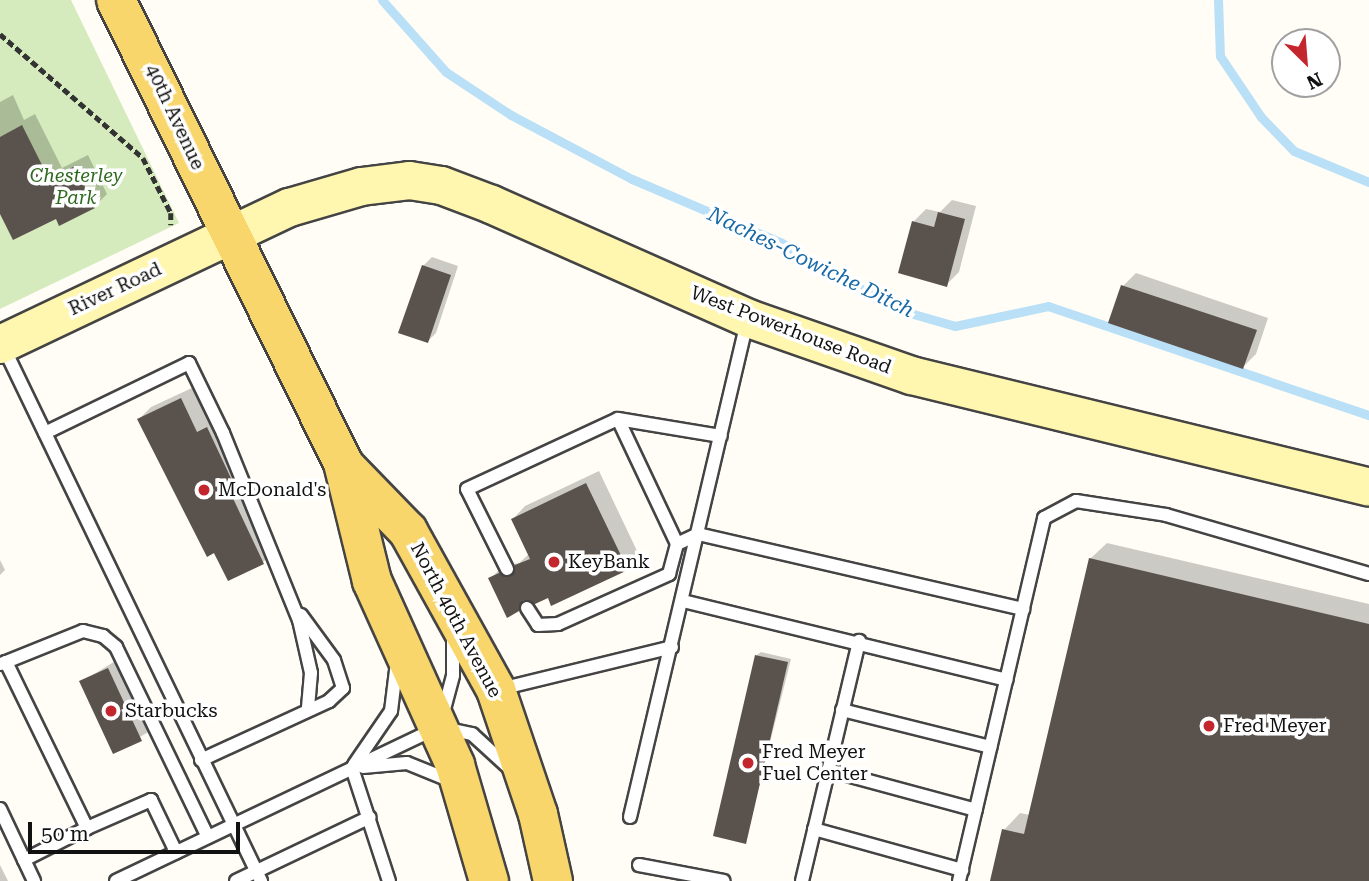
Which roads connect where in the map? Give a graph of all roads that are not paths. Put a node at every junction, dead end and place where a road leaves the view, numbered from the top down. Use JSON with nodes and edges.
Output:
{"nodes":[{"id":1,"x":116,"y":0,"type":"edge"},
{"id":2,"x":230,"y":235,"type":"junction"},
{"id":3,"x":748,"y":318,"type":"junction"},
{"id":4,"x":1,"y":343,"type":"edge"},
{"id":5,"x":618,"y":419,"type":"junction"},
{"id":6,"x":45,"y":433,"type":"junction"},
{"id":7,"x":721,"y":436,"type":"junction"},
{"id":8,"x":343,"y":463,"type":"junction"},
{"id":9,"x":1369,"y":487,"type":"edge"},
{"id":10,"x":698,"y":534,"type":"junction"},
{"id":11,"x":677,"y":544,"type":"junction"},
{"id":12,"x":507,"y":569,"type":"dead end"},
{"id":13,"x":1369,"y":574,"type":"edge"},
{"id":14,"x":446,"y":600,"type":"junction"},
{"id":15,"x":682,"y":601,"type":"junction"},
{"id":16,"x":293,"y":603,"type":"junction"},
{"id":17,"x":527,"y":608,"type":"dead end"},
{"id":18,"x":1023,"y":609,"type":"junction"},
{"id":19,"x":400,"y":641,"type":"junction"},
{"id":20,"x":859,"y":641,"type":"junction"},
{"id":21,"x":672,"y":647,"type":"junction"},
{"id":22,"x":3,"y":663,"type":"edge"},
{"id":23,"x":1006,"y":680,"type":"junction"},
{"id":24,"x":496,"y":690,"type":"junction"},
{"id":25,"x":308,"y":710,"type":"junction"},
{"id":26,"x":842,"y":710,"type":"junction"},
{"id":27,"x":439,"y":727,"type":"junction"},
{"id":28,"x":990,"y":747,"type":"junction"},
{"id":29,"x":201,"y":760,"type":"junction"},
{"id":30,"x":352,"y":768,"type":"junction"},
{"id":31,"x":828,"y":770,"type":"junction"},
{"id":32,"x":470,"y":807,"type":"junction"},
{"id":33,"x":0,"y":809,"type":"edge"},
{"id":34,"x":976,"y":810,"type":"junction"},
{"id":35,"x":538,"y":814,"type":"junction"},
{"id":36,"x":370,"y":817,"type":"junction"},
{"id":37,"x":630,"y":817,"type":"dead end"},
{"id":38,"x":232,"y":825,"type":"junction"},
{"id":39,"x":87,"y":828,"type":"junction"},
{"id":40,"x":814,"y":829,"type":"junction"},
{"id":41,"x":208,"y":837,"type":"junction"},
{"id":42,"x":176,"y":852,"type":"junction"},
{"id":43,"x":24,"y":860,"type":"junction"},
{"id":44,"x":639,"y":865,"type":"dead end"},
{"id":45,"x":259,"y":876,"type":"edge"},
{"id":46,"x":960,"y":876,"type":"edge"},
{"id":47,"x":34,"y":881,"type":"edge"},
{"id":48,"x":116,"y":881,"type":"edge"},
{"id":49,"x":236,"y":881,"type":"edge"},
{"id":50,"x":389,"y":881,"type":"edge"},
{"id":51,"x":489,"y":881,"type":"edge"},
{"id":52,"x":553,"y":881,"type":"edge"},
{"id":53,"x":724,"y":881,"type":"edge"},
{"id":54,"x":802,"y":881,"type":"edge"}],
"edges":[{"from":1,"to":2,"type":"main road","name":"40th Avenue"},
{"from":2,"to":3,"type":"main road","name":"West Powerhouse Road"},
{"from":2,"to":4,"type":"main road","name":"River Road"},
{"from":2,"to":8,"type":"main road","name":"North 40th Avenue"},
{"from":3,"to":7,"type":"lane"},
{"from":3,"to":9,"type":"main road","name":"West Powerhouse Road"},
{"from":4,"to":6,"type":"lane"},
{"from":5,"to":7,"type":"lane"},
{"from":5,"to":11,"type":"lane"},
{"from":5,"to":12,"type":"lane"},
{"from":6,"to":16,"type":"lane"},
{"from":6,"to":29,"type":"lane"},
{"from":7,"to":10,"type":"lane"},
{"from":8,"to":14,"type":"main road","name":"North 40th Avenue"},
{"from":8,"to":19,"type":"main road","name":"North 40th Avenue"},
{"from":10,"to":11,"type":"lane"},
{"from":10,"to":15,"type":"lane"},
{"from":10,"to":18,"type":"lane"},
{"from":11,"to":17,"type":"lane"},
{"from":13,"to":18,"type":"lane"},
{"from":14,"to":24,"type":"main road","name":"North 40th Avenue"},
{"from":14,"to":27,"type":"lane"},
{"from":15,"to":20,"type":"lane"},
{"from":15,"to":21,"type":"lane"},
{"from":16,"to":25,"type":"lane"},
{"from":16,"to":25,"type":"lane"},
{"from":18,"to":23,"type":"lane"},
{"from":19,"to":27,"type":"main road","name":"North 40th Avenue"},
{"from":19,"to":30,"type":"lane"},
{"from":20,"to":23,"type":"lane"},
{"from":20,"to":26,"type":"lane"},
{"from":21,"to":24,"type":"lane"},
{"from":21,"to":37,"type":"lane"},
{"from":22,"to":39,"type":"lane"},
{"from":22,"to":41,"type":"lane"},
{"from":23,"to":28,"type":"lane"},
{"from":24,"to":35,"type":"main road","name":"North 40th Avenue"},
{"from":25,"to":29,"type":"lane"},
{"from":26,"to":28,"type":"lane"},
{"from":26,"to":31,"type":"lane"},
{"from":27,"to":30,"type":"lane"},
{"from":27,"to":32,"type":"main road","name":"North 40th Avenue"},
{"from":27,"to":35,"type":"lane"},
{"from":28,"to":34,"type":"lane"},
{"from":29,"to":38,"type":"lane"},
{"from":30,"to":32,"type":"lane"},
{"from":30,"to":36,"type":"lane"},
{"from":30,"to":38,"type":"lane"},
{"from":31,"to":34,"type":"lane"},
{"from":31,"to":40,"type":"lane"},
{"from":32,"to":51,"type":"main road","name":"North 40th Avenue"},
{"from":33,"to":43,"type":"lane"},
{"from":34,"to":46,"type":"lane"},
{"from":35,"to":52,"type":"main road","name":"North 40th Avenue"},
{"from":36,"to":45,"type":"lane"},
{"from":36,"to":50,"type":"lane"},
{"from":38,"to":41,"type":"lane"},
{"from":38,"to":45,"type":"lane"},
{"from":39,"to":42,"type":"lane"},
{"from":39,"to":43,"type":"lane"},
{"from":40,"to":46,"type":"lane"},
{"from":40,"to":54,"type":"lane"},
{"from":41,"to":42,"type":"lane"},
{"from":42,"to":48,"type":"lane"},
{"from":43,"to":47,"type":"lane"},
{"from":44,"to":53,"type":"lane"},
{"from":45,"to":49,"type":"lane"}]}
